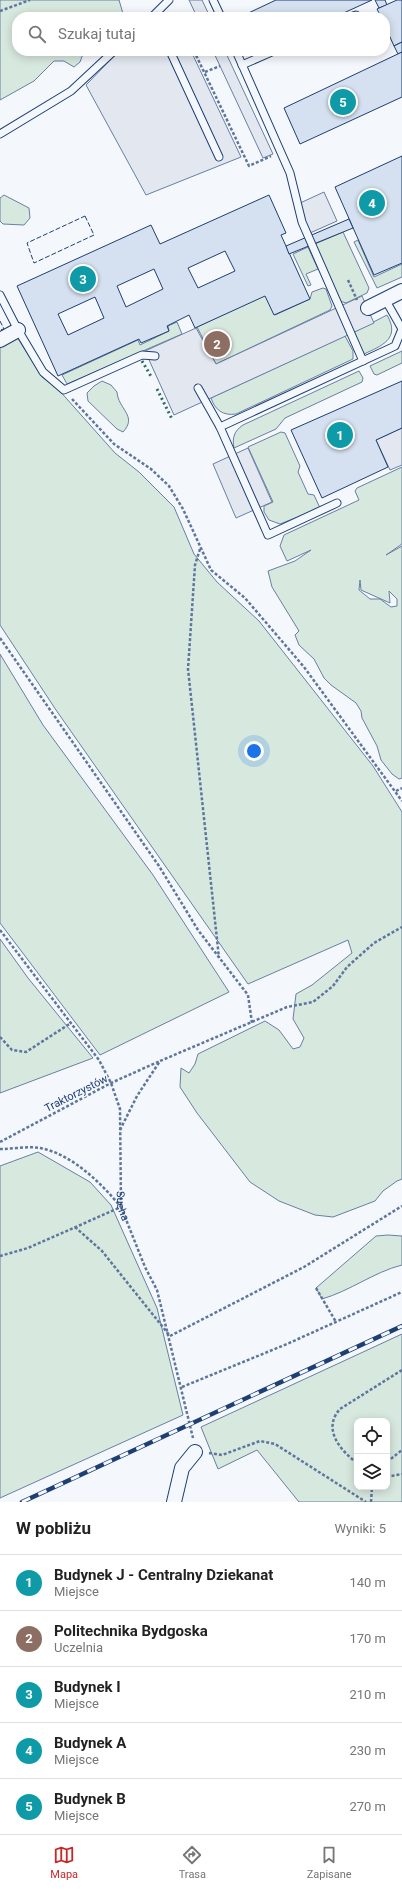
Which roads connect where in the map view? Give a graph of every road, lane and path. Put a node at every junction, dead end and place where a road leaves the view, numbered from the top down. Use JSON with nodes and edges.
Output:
{"nodes":[{"id":1,"x":30,"y":0,"type":"edge"},
{"id":2,"x":169,"y":0,"type":"edge"},
{"id":3,"x":213,"y":0,"type":"edge"},
{"id":4,"x":0,"y":11,"type":"edge"},
{"id":5,"x":157,"y":12,"type":"edge"},
{"id":6,"x":219,"y":12,"type":"edge"},
{"id":7,"x":108,"y":56,"type":"edge"},
{"id":8,"x":172,"y":56,"type":"edge"},
{"id":9,"x":196,"y":56,"type":"edge"},
{"id":10,"x":238,"y":56,"type":"edge"},
{"id":11,"x":263,"y":56,"type":"edge"},
{"id":12,"x":242,"y":65,"type":"junction"},
{"id":13,"x":220,"y":66,"type":"dead end"},
{"id":14,"x":204,"y":72,"type":"junction"},
{"id":15,"x":0,"y":134,"type":"edge"},
{"id":16,"x":281,"y":152,"type":"junction"},
{"id":17,"x":219,"y":157,"type":"dead end"},
{"id":18,"x":348,"y":280,"type":"dead end"},
{"id":19,"x":402,"y":291,"type":"edge"},
{"id":20,"x":0,"y":295,"type":"edge"},
{"id":21,"x":384,"y":299,"type":"junction"},
{"id":22,"x":364,"y":306,"type":"joint"},
{"id":23,"x":18,"y":330,"type":"junction"},
{"id":24,"x":0,"y":340,"type":"edge"},
{"id":25,"x":155,"y":356,"type":"dead end"},
{"id":26,"x":363,"y":361,"type":"junction"},
{"id":27,"x":198,"y":388,"type":"dead end"},
{"id":28,"x":64,"y":390,"type":"junction"},
{"id":29,"x":220,"y":427,"type":"junction"},
{"id":30,"x":337,"y":504,"type":"dead end"},
{"id":31,"x":200,"y":549,"type":"junction"},
{"id":32,"x":0,"y":638,"type":"edge"},
{"id":33,"x":402,"y":788,"type":"edge"},
{"id":34,"x":396,"y":791,"type":"junction"},
{"id":35,"x":402,"y":800,"type":"edge"},
{"id":36,"x":402,"y":927,"type":"edge"},
{"id":37,"x":0,"y":930,"type":"edge"},
{"id":38,"x":219,"y":958,"type":"junction"},
{"id":39,"x":71,"y":1023,"type":"junction"},
{"id":40,"x":252,"y":1023,"type":"junction"},
{"id":41,"x":0,"y":1037,"type":"edge"},
{"id":42,"x":160,"y":1061,"type":"junction"},
{"id":43,"x":111,"y":1083,"type":"junction"},
{"id":44,"x":120,"y":1130,"type":"junction"},
{"id":45,"x":0,"y":1142,"type":"edge"},
{"id":46,"x":0,"y":1149,"type":"edge"},
{"id":47,"x":402,"y":1206,"type":"edge"},
{"id":48,"x":121,"y":1207,"type":"junction"},
{"id":49,"x":75,"y":1227,"type":"junction"},
{"id":50,"x":0,"y":1256,"type":"edge"},
{"id":51,"x":316,"y":1288,"type":"dead end"},
{"id":52,"x":402,"y":1292,"type":"edge"},
{"id":53,"x":336,"y":1322,"type":"junction"},
{"id":54,"x":170,"y":1336,"type":"junction"},
{"id":55,"x":402,"y":1370,"type":"edge"},
{"id":56,"x":182,"y":1387,"type":"junction"},
{"id":57,"x":402,"y":1450,"type":"edge"},
{"id":58,"x":195,"y":1452,"type":"junction"},
{"id":59,"x":390,"y":1460,"type":"edge"},
{"id":60,"x":354,"y":1461,"type":"edge"},
{"id":61,"x":402,"y":1474,"type":"edge"},
{"id":62,"x":390,"y":1476,"type":"edge"},
{"id":63,"x":372,"y":1490,"type":"edge"},
{"id":64,"x":174,"y":1502,"type":"edge"},
{"id":65,"x":366,"y":1502,"type":"edge"},
{"id":66,"x":371,"y":1502,"type":"edge"}],
"edges":[{"from":1,"to":4,"type":"path"},
{"from":2,"to":5,"type":"lane"},
{"from":3,"to":6,"type":"lane"},
{"from":7,"to":15,"type":"lane"},
{"from":8,"to":17,"type":"lane"},
{"from":9,"to":14,"type":"path"},
{"from":10,"to":12,"type":"lane"},
{"from":11,"to":12,"type":"lane"},
{"from":12,"to":16,"type":"lane"},
{"from":13,"to":14,"type":"path"},
{"from":14,"to":16,"type":"path"},
{"from":16,"to":26,"type":"lane"},
{"from":18,"to":22,"type":"path"},
{"from":19,"to":21,"type":"street"},
{"from":20,"to":23,"type":"lane"},
{"from":21,"to":22,"type":"street"},
{"from":21,"to":26,"type":"lane"},
{"from":23,"to":24,"type":"street"},
{"from":23,"to":28,"type":"lane"},
{"from":25,"to":28,"type":"lane"},
{"from":26,"to":29,"type":"lane"},
{"from":27,"to":29,"type":"lane"},
{"from":28,"to":31,"type":"path"},
{"from":29,"to":30,"type":"lane"},
{"from":31,"to":34,"type":"path"},
{"from":31,"to":38,"type":"path"},
{"from":32,"to":38,"type":"path"},
{"from":33,"to":34,"type":"path"},
{"from":34,"to":35,"type":"path"},
{"from":36,"to":40,"type":"path","name":"Traktorzystów"},
{"from":37,"to":39,"type":"path","name":"Sucha"},
{"from":38,"to":40,"type":"path"},
{"from":39,"to":41,"type":"path"},
{"from":39,"to":43,"type":"path","name":"Sucha"},
{"from":40,"to":42,"type":"path","name":"Traktorzystów"},
{"from":42,"to":43,"type":"path","name":"Traktorzystów"},
{"from":42,"to":44,"type":"path"},
{"from":43,"to":44,"type":"path","name":"Sucha"},
{"from":43,"to":45,"type":"path","name":"Traktorzystów"},
{"from":44,"to":48,"type":"path","name":"Sucha"},
{"from":46,"to":48,"type":"path"},
{"from":47,"to":54,"type":"path"},
{"from":48,"to":49,"type":"path"},
{"from":48,"to":54,"type":"path","name":"Sucha"},
{"from":49,"to":50,"type":"path"},
{"from":49,"to":54,"type":"path"},
{"from":51,"to":53,"type":"path"},
{"from":52,"to":53,"type":"path"},
{"from":53,"to":56,"type":"path"},
{"from":54,"to":56,"type":"path","name":"Sucha"},
{"from":55,"to":60,"type":"path"},
{"from":56,"to":58,"type":"path","name":"Sucha"},
{"from":57,"to":59,"type":"path"},
{"from":58,"to":64,"type":"street"},
{"from":58,"to":65,"type":"path"},
{"from":61,"to":62,"type":"path"},
{"from":63,"to":66,"type":"path"}]}
